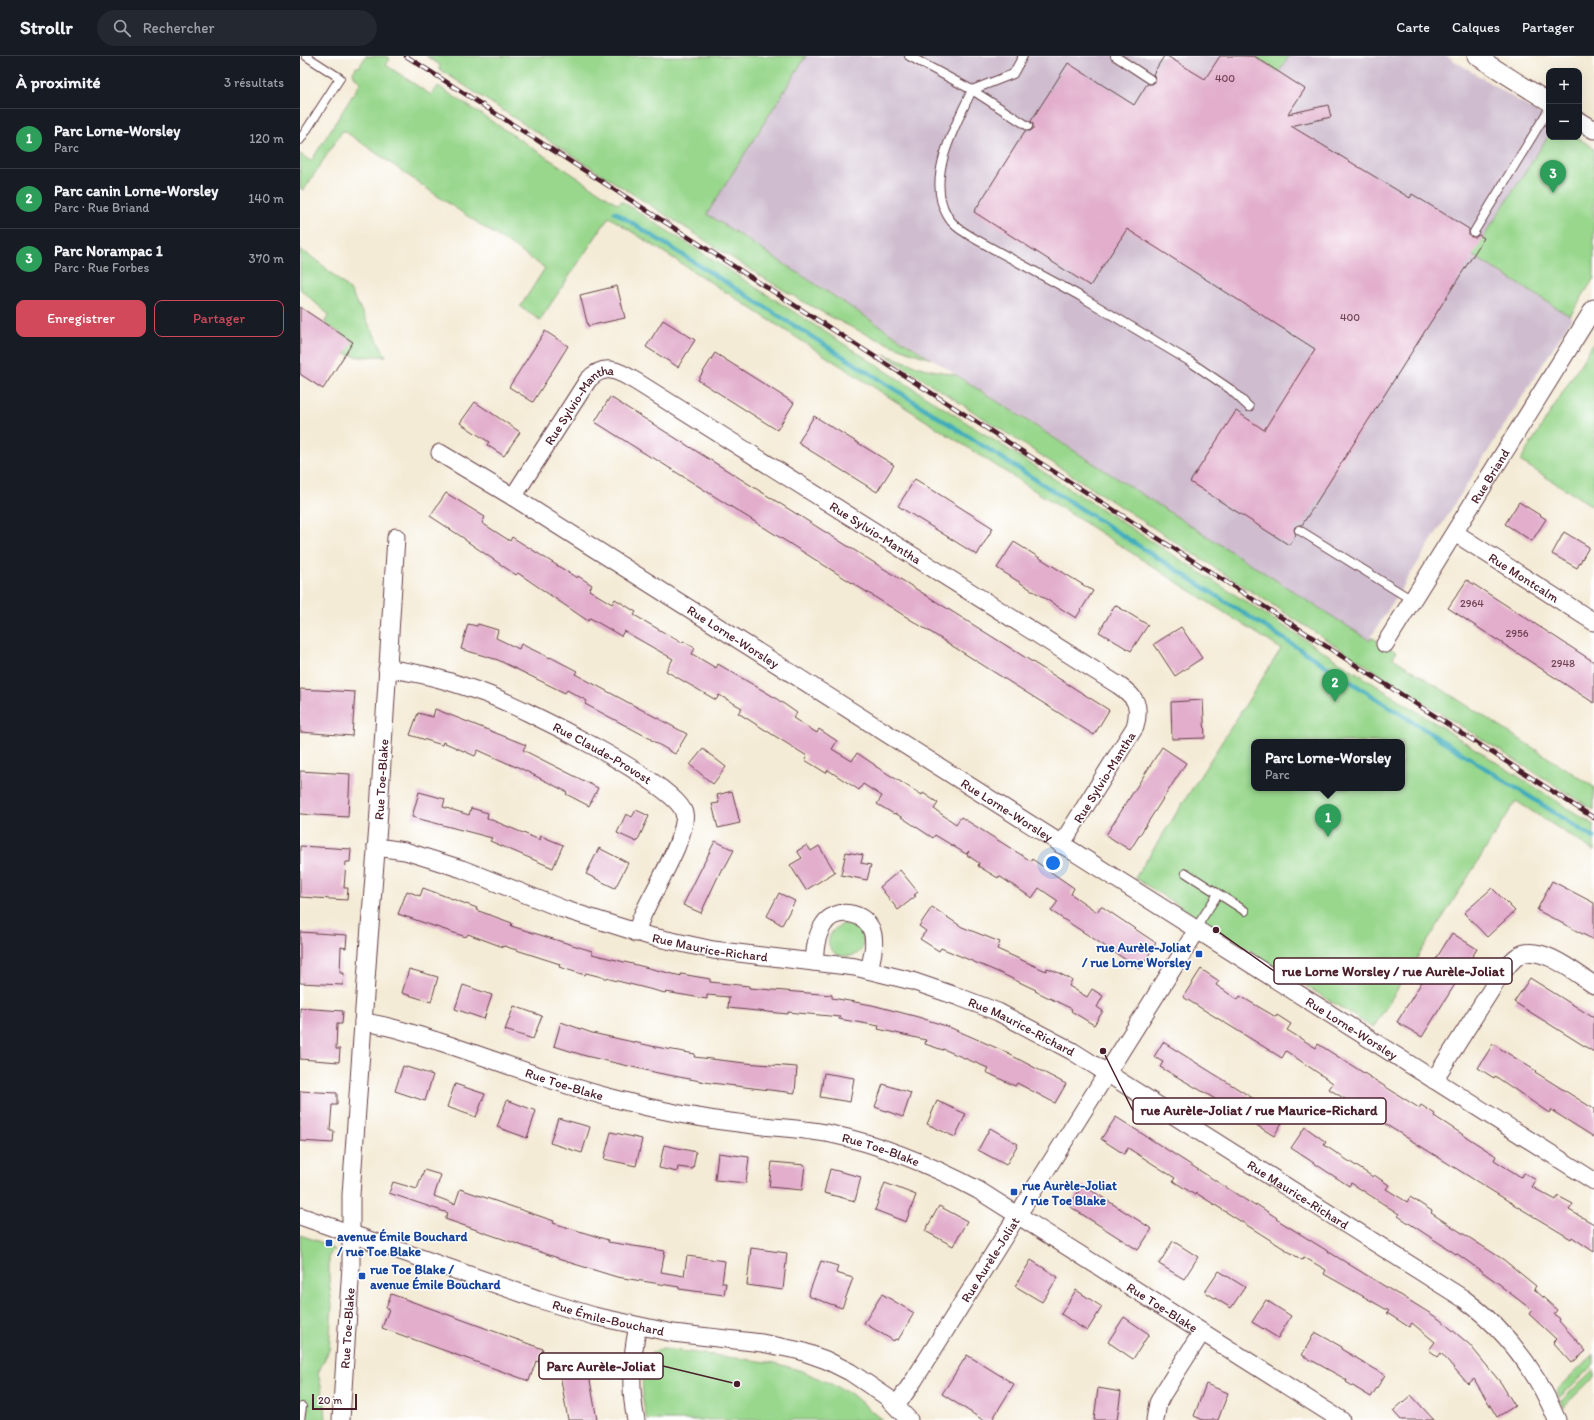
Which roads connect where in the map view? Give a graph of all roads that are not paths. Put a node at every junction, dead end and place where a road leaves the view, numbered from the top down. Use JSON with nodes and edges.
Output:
{"nodes":[{"id":1,"x":306,"y":56,"type":"edge"},
{"id":2,"x":909,"y":56,"type":"edge"},
{"id":3,"x":1023,"y":56,"type":"edge"},
{"id":4,"x":1115,"y":56,"type":"edge"},
{"id":5,"x":1476,"y":56,"type":"edge"},
{"id":6,"x":1150,"y":79,"type":"dead end"},
{"id":7,"x":972,"y":90,"type":"junction"},
{"id":8,"x":1546,"y":100,"type":"edge"},
{"id":9,"x":1546,"y":114,"type":"edge"},
{"id":10,"x":1582,"y":123,"type":"edge"},
{"id":11,"x":1028,"y":126,"type":"dead end"},
{"id":12,"x":1594,"y":130,"type":"edge"},
{"id":13,"x":300,"y":140,"type":"edge"},
{"id":14,"x":1474,"y":232,"type":"dead end"},
{"id":15,"x":1594,"y":308,"type":"edge"},
{"id":16,"x":1249,"y":407,"type":"dead end"},
{"id":17,"x":440,"y":453,"type":"dead end"},
{"id":18,"x":513,"y":498,"type":"junction"},
{"id":19,"x":1299,"y":530,"type":"dead end"},
{"id":20,"x":1455,"y":533,"type":"junction"},
{"id":21,"x":396,"y":537,"type":"dead end"},
{"id":22,"x":1412,"y":600,"type":"junction"},
{"id":23,"x":1594,"y":622,"type":"edge"},
{"id":24,"x":1385,"y":644,"type":"dead end"},
{"id":25,"x":387,"y":669,"type":"junction"},
{"id":26,"x":1061,"y":845,"type":"junction"},
{"id":27,"x":376,"y":847,"type":"junction"},
{"id":28,"x":1186,"y":873,"type":"dead end"},
{"id":29,"x":1218,"y":894,"type":"junction"},
{"id":30,"x":1245,"y":911,"type":"dead end"},
{"id":31,"x":1197,"y":930,"type":"junction"},
{"id":32,"x":636,"y":933,"type":"junction"},
{"id":33,"x":814,"y":962,"type":"junction"},
{"id":34,"x":869,"y":970,"type":"junction"},
{"id":35,"x":1594,"y":985,"type":"edge"},
{"id":36,"x":363,"y":1022,"type":"junction"},
{"id":37,"x":1108,"y":1074,"type":"junction"},
{"id":38,"x":1434,"y":1080,"type":"junction"},
{"id":39,"x":1594,"y":1181,"type":"edge"},
{"id":40,"x":300,"y":1216,"type":"edge"},
{"id":41,"x":1018,"y":1216,"type":"junction"},
{"id":42,"x":351,"y":1234,"type":"junction"},
{"id":43,"x":638,"y":1326,"type":"junction"},
{"id":44,"x":1202,"y":1332,"type":"junction"},
{"id":45,"x":896,"y":1406,"type":"junction"},
{"id":46,"x":302,"y":1407,"type":"dead end"},
{"id":47,"x":300,"y":1420,"type":"edge"},
{"id":48,"x":341,"y":1420,"type":"edge"},
{"id":49,"x":636,"y":1420,"type":"edge"},
{"id":50,"x":909,"y":1420,"type":"edge"},
{"id":51,"x":1155,"y":1420,"type":"edge"},
{"id":52,"x":1341,"y":1420,"type":"edge"},
{"id":53,"x":1556,"y":1420,"type":"edge"}],
"edges":[{"from":1,"to":13,"type":"lane"},
{"from":2,"to":7,"type":"lane"},
{"from":3,"to":7,"type":"lane"},
{"from":4,"to":6,"type":"lane"},
{"from":5,"to":8,"type":"street"},
{"from":7,"to":11,"type":"lane"},
{"from":7,"to":16,"type":"lane"},
{"from":9,"to":14,"type":"lane"},
{"from":10,"to":12,"type":"street"},
{"from":15,"to":20,"type":"street","name":"Rue Briand"},
{"from":17,"to":18,"type":"street","name":"Rue Lorne-Worsley"},
{"from":18,"to":26,"type":"street","name":"Rue Lorne-Worsley"},
{"from":18,"to":26,"type":"street","name":"Rue Sylvio-Mantha"},
{"from":19,"to":22,"type":"lane"},
{"from":20,"to":22,"type":"street","name":"Rue Briand"},
{"from":20,"to":23,"type":"street","name":"Rue Montcalm"},
{"from":21,"to":25,"type":"street","name":"Rue Toe-Blake"},
{"from":22,"to":24,"type":"street","name":"Rue Briand"},
{"from":25,"to":27,"type":"street","name":"Rue Toe-Blake"},
{"from":25,"to":32,"type":"street","name":"Rue Claude-Provost"},
{"from":26,"to":31,"type":"street","name":"Rue Lorne-Worsley"},
{"from":27,"to":32,"type":"street","name":"Rue Maurice-Richard"},
{"from":27,"to":36,"type":"street","name":"Rue Toe-Blake"},
{"from":28,"to":29,"type":"lane"},
{"from":29,"to":30,"type":"lane"},
{"from":29,"to":31,"type":"lane"},
{"from":31,"to":37,"type":"street","name":"Rue Aurèle-Joliat"},
{"from":31,"to":38,"type":"street","name":"Rue Lorne-Worsley"},
{"from":32,"to":33,"type":"street","name":"Rue Maurice-Richard"},
{"from":33,"to":34,"type":"street","name":"Rue Maurice-Richard"},
{"from":33,"to":34,"type":"street"},
{"from":34,"to":37,"type":"street","name":"Rue Maurice-Richard"},
{"from":35,"to":38,"type":"street"},
{"from":36,"to":41,"type":"street","name":"Rue Toe-Blake"},
{"from":36,"to":42,"type":"street","name":"Rue Toe-Blake"},
{"from":37,"to":41,"type":"street","name":"Rue Aurèle-Joliat"},
{"from":37,"to":53,"type":"street","name":"Rue Maurice-Richard"},
{"from":38,"to":39,"type":"street","name":"Rue Lorne-Worsley"},
{"from":40,"to":42,"type":"street","name":"Rue Émile-Bouchard"},
{"from":41,"to":44,"type":"street","name":"Rue Toe-Blake"},
{"from":41,"to":45,"type":"street","name":"Rue Aurèle-Joliat"},
{"from":42,"to":43,"type":"street","name":"Rue Émile-Bouchard"},
{"from":42,"to":48,"type":"street","name":"Rue Toe-Blake"},
{"from":43,"to":45,"type":"street","name":"Rue Émile-Bouchard"},
{"from":43,"to":49,"type":"street"},
{"from":44,"to":51,"type":"street"},
{"from":44,"to":52,"type":"street","name":"Rue Toe-Blake"},
{"from":45,"to":50,"type":"street","name":"Rue Émile-Bouchard"},
{"from":46,"to":47,"type":"lane"}]}
